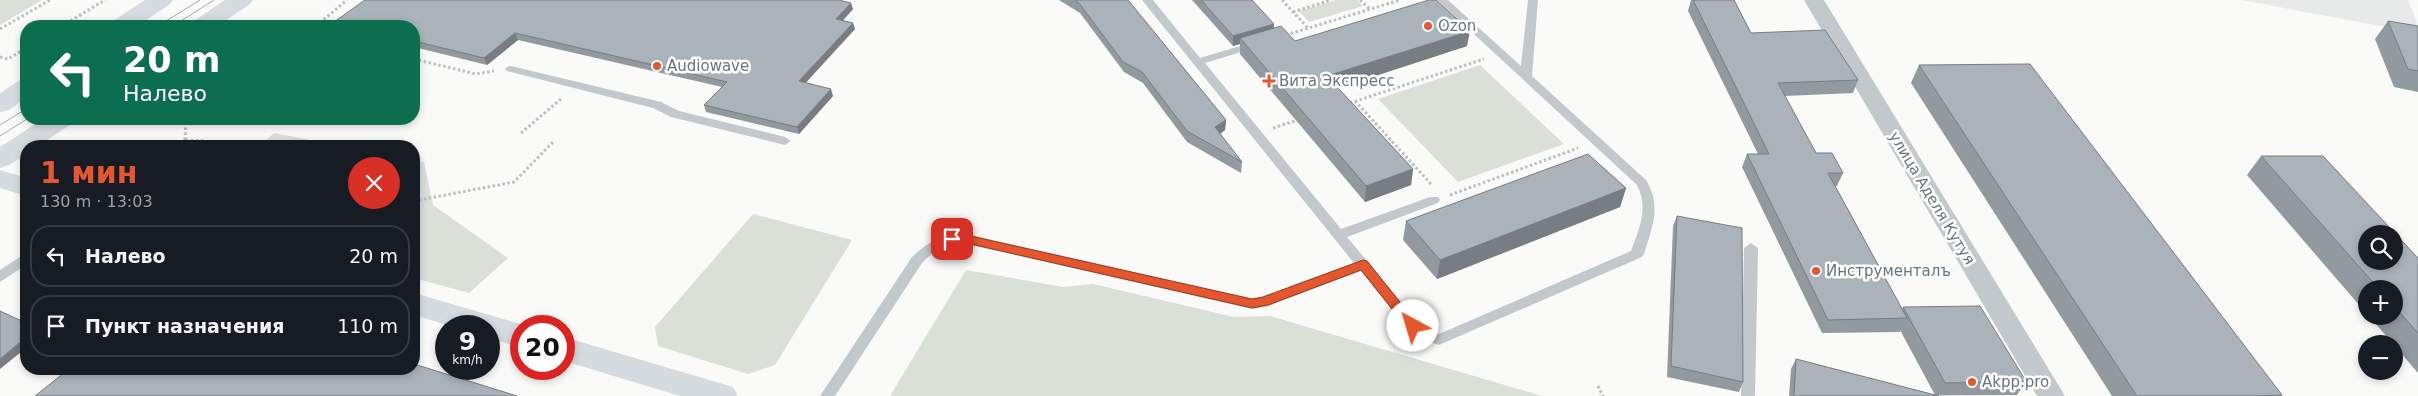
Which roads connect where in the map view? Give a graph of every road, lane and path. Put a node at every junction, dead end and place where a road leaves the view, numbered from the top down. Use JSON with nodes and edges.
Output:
{"nodes":[{"id":1,"x":50,"y":0,"type":"edge"},
{"id":2,"x":105,"y":0,"type":"edge"},
{"id":3,"x":161,"y":0,"type":"edge"},
{"id":4,"x":241,"y":0,"type":"edge"},
{"id":5,"x":348,"y":0,"type":"edge"},
{"id":6,"x":1147,"y":0,"type":"edge"},
{"id":7,"x":1282,"y":0,"type":"edge"},
{"id":8,"x":1331,"y":0,"type":"edge"},
{"id":9,"x":1360,"y":0,"type":"edge"},
{"id":10,"x":1400,"y":0,"type":"edge"},
{"id":11,"x":1442,"y":0,"type":"edge"},
{"id":12,"x":1533,"y":0,"type":"edge"},
{"id":13,"x":1814,"y":0,"type":"edge"},
{"id":14,"x":1370,"y":9,"type":"junction"},
{"id":15,"x":1292,"y":12,"type":"junction"},
{"id":16,"x":72,"y":20,"type":"edge"},
{"id":17,"x":130,"y":20,"type":"edge"},
{"id":18,"x":211,"y":20,"type":"edge"},
{"id":19,"x":323,"y":20,"type":"edge"},
{"id":20,"x":1308,"y":28,"type":"junction"},
{"id":21,"x":0,"y":29,"type":"edge"},
{"id":22,"x":1283,"y":36,"type":"joint"},
{"id":23,"x":20,"y":52,"type":"edge"},
{"id":24,"x":1501,"y":54,"type":"junction"},
{"id":25,"x":0,"y":56,"type":"edge"},
{"id":26,"x":420,"y":60,"type":"edge"},
{"id":27,"x":1197,"y":62,"type":"junction"},
{"id":28,"x":511,"y":69,"type":"joint"},
{"id":29,"x":1526,"y":76,"type":"junction"},
{"id":30,"x":576,"y":85,"type":"junction"},
{"id":31,"x":20,"y":92,"type":"edge"},
{"id":32,"x":1355,"y":101,"type":"junction"},
{"id":33,"x":0,"y":104,"type":"edge"},
{"id":34,"x":1346,"y":104,"type":"edge"},
{"id":35,"x":1301,"y":119,"type":"edge"},
{"id":36,"x":52,"y":125,"type":"edge"},
{"id":37,"x":186,"y":125,"type":"edge"},
{"id":38,"x":521,"y":133,"type":"dead end"},
{"id":39,"x":1256,"y":134,"type":"junction"},
{"id":40,"x":29,"y":140,"type":"edge"},
{"id":41,"x":185,"y":140,"type":"joint"},
{"id":42,"x":201,"y":140,"type":"edge"},
{"id":43,"x":785,"y":141,"type":"dead end"},
{"id":44,"x":1597,"y":141,"type":"junction"},
{"id":45,"x":553,"y":142,"type":"dead end"},
{"id":46,"x":20,"y":146,"type":"edge"},
{"id":47,"x":0,"y":159,"type":"edge"},
{"id":48,"x":0,"y":179,"type":"edge"},
{"id":49,"x":20,"y":185,"type":"edge"},
{"id":50,"x":1439,"y":199,"type":"junction"},
{"id":51,"x":420,"y":200,"type":"edge"},
{"id":52,"x":1339,"y":235,"type":"junction"},
{"id":53,"x":1751,"y":248,"type":"dead end"},
{"id":54,"x":20,"y":262,"type":"edge"},
{"id":55,"x":1363,"y":264,"type":"junction"},
{"id":56,"x":0,"y":277,"type":"edge"},
{"id":57,"x":420,"y":306,"type":"edge"},
{"id":58,"x":510,"y":333,"type":"edge"},
{"id":59,"x":575,"y":351,"type":"edge"},
{"id":60,"x":1598,"y":386,"type":"dead end"},
{"id":61,"x":722,"y":396,"type":"edge"},
{"id":62,"x":828,"y":396,"type":"edge"},
{"id":63,"x":1603,"y":396,"type":"edge"},
{"id":64,"x":1748,"y":396,"type":"edge"},
{"id":65,"x":2051,"y":396,"type":"edge"}],
"edges":[{"from":1,"to":21,"type":"path"},
{"from":2,"to":16,"type":"path"},
{"from":3,"to":17,"type":"street"},
{"from":4,"to":18,"type":"street"},
{"from":5,"to":19,"type":"path"},
{"from":6,"to":27,"type":"lane"},
{"from":7,"to":15,"type":"path"},
{"from":8,"to":15,"type":"path"},
{"from":9,"to":14,"type":"path"},
{"from":10,"to":14,"type":"path"},
{"from":11,"to":24,"type":"lane"},
{"from":12,"to":29,"type":"lane"},
{"from":13,"to":65,"type":"street","name":"улица Аделя Кутуя"},
{"from":14,"to":20,"type":"path"},
{"from":15,"to":20,"type":"path"},
{"from":20,"to":22,"type":"path"},
{"from":22,"to":27,"type":"lane"},
{"from":23,"to":25,"type":"path"},
{"from":24,"to":29,"type":"lane"},
{"from":24,"to":32,"type":"path"},
{"from":26,"to":28,"type":"path"},
{"from":27,"to":39,"type":"lane"},
{"from":28,"to":30,"type":"lane"},
{"from":29,"to":44,"type":"lane"},
{"from":30,"to":38,"type":"path"},
{"from":30,"to":43,"type":"lane"},
{"from":31,"to":33,"type":"street"},
{"from":32,"to":34,"type":"path"},
{"from":32,"to":50,"type":"path"},
{"from":35,"to":39,"type":"path"},
{"from":36,"to":40,"type":"street"},
{"from":37,"to":41,"type":"path"},
{"from":39,"to":52,"type":"lane"},
{"from":41,"to":42,"type":"path"},
{"from":44,"to":50,"type":"path"},
{"from":44,"to":55,"type":"lane"},
{"from":45,"to":51,"type":"path"},
{"from":46,"to":47,"type":"street"},
{"from":48,"to":49,"type":"street"},
{"from":50,"to":52,"type":"lane"},
{"from":52,"to":55,"type":"lane"},
{"from":53,"to":64,"type":"lane"},
{"from":54,"to":56,"type":"lane"},
{"from":55,"to":62,"type":"lane"},
{"from":57,"to":58,"type":"street"},
{"from":59,"to":61,"type":"street"},
{"from":60,"to":63,"type":"path"}]}
